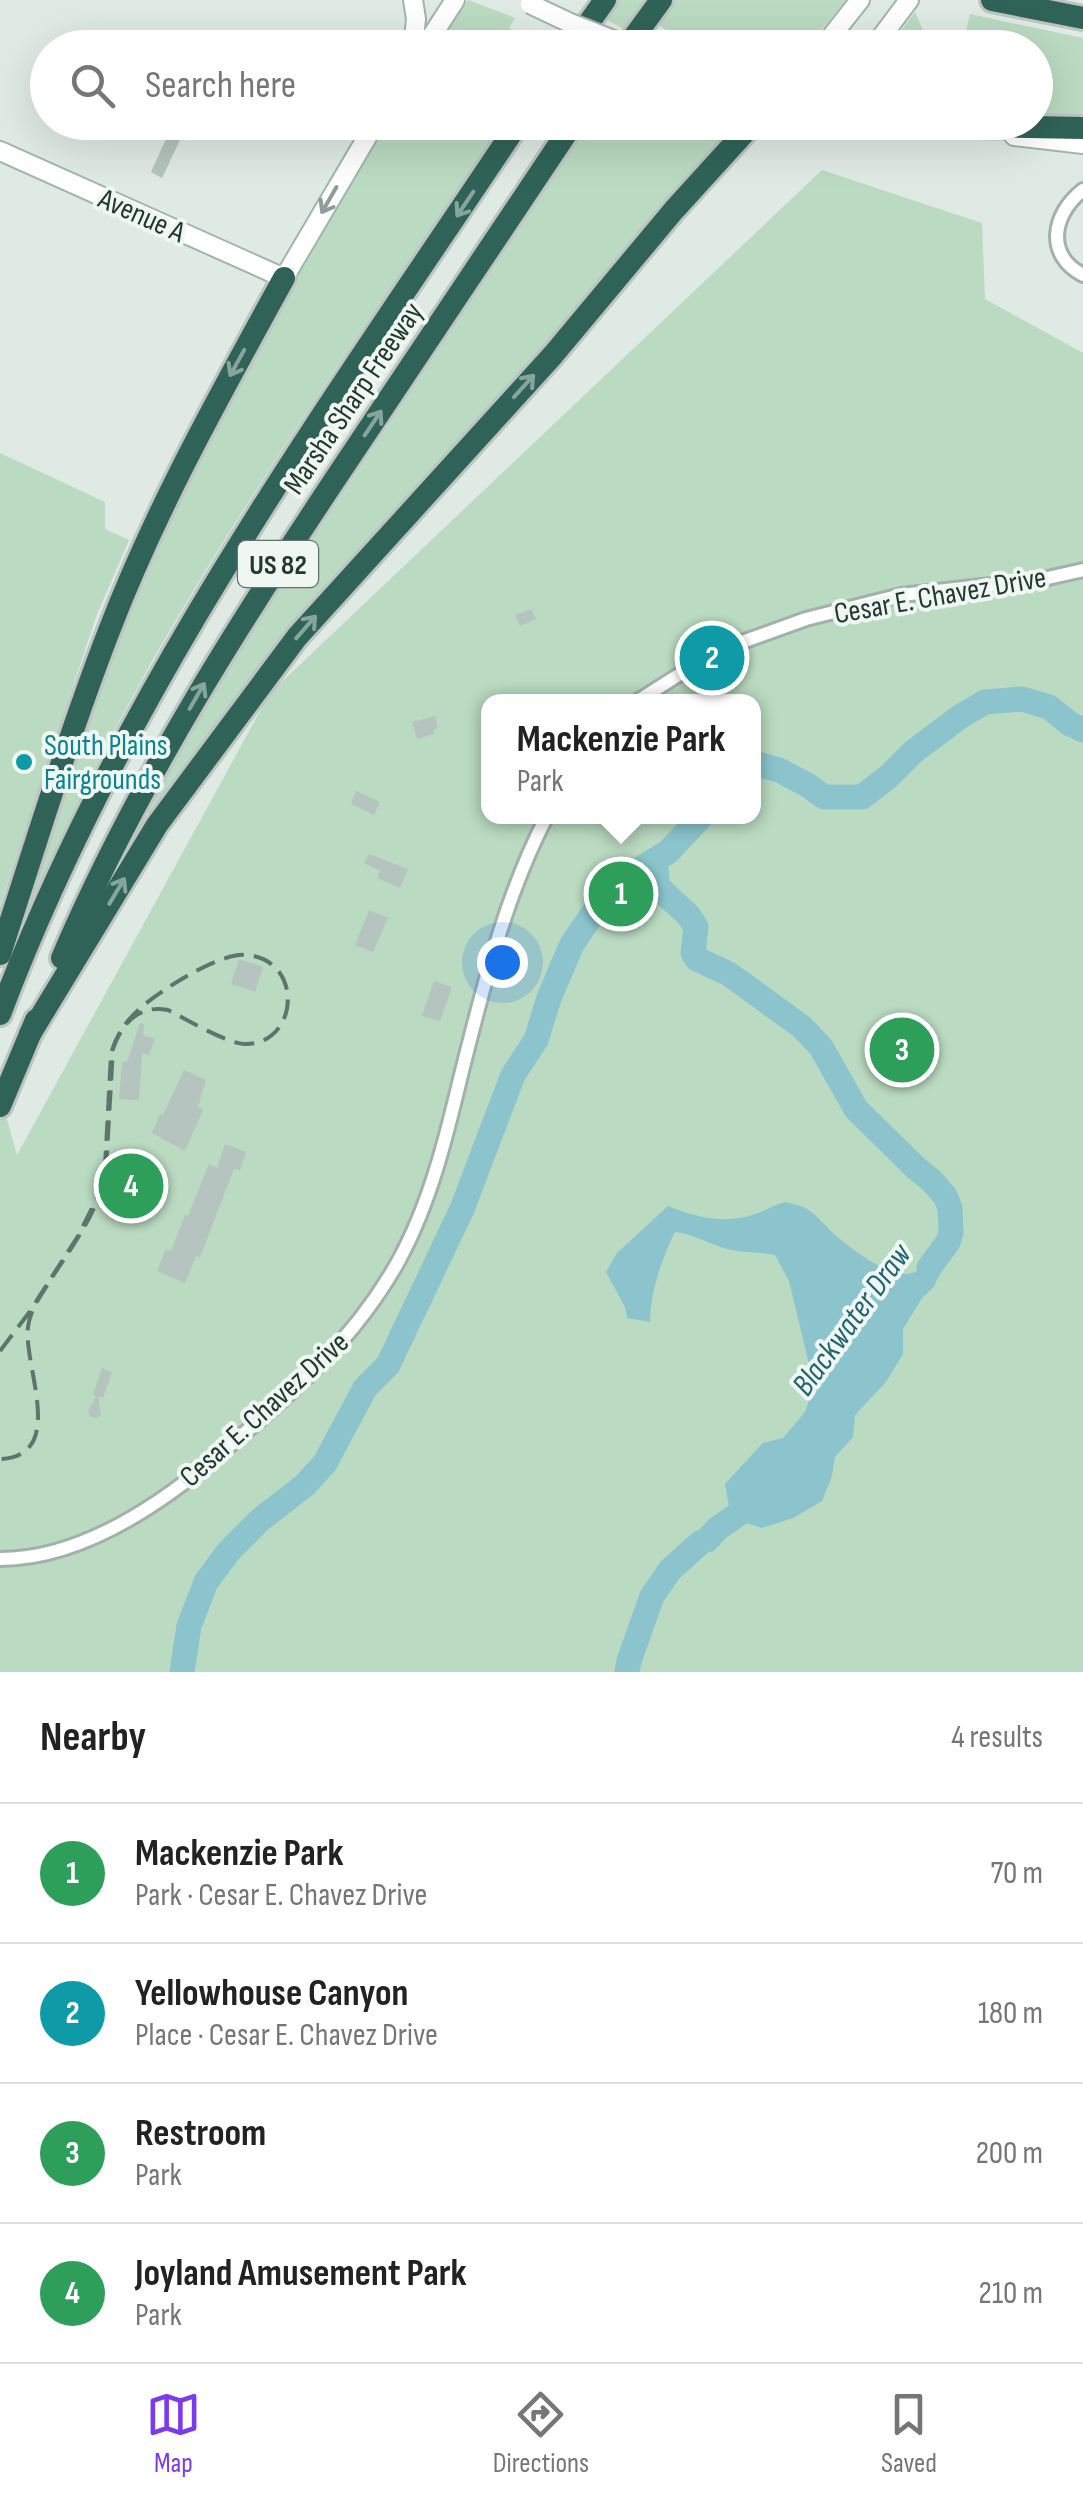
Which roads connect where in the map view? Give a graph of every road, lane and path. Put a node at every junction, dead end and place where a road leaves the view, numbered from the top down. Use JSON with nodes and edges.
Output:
{"nodes":[{"id":1,"x":413,"y":0,"type":"edge"},
{"id":2,"x":455,"y":0,"type":"edge"},
{"id":3,"x":605,"y":0,"type":"edge"},
{"id":4,"x":661,"y":0,"type":"edge"},
{"id":5,"x":860,"y":0,"type":"edge"},
{"id":6,"x":909,"y":0,"type":"edge"},
{"id":7,"x":992,"y":0,"type":"edge"},
{"id":8,"x":525,"y":2,"type":"edge"},
{"id":9,"x":1083,"y":18,"type":"edge"},
{"id":10,"x":415,"y":30,"type":"edge"},
{"id":11,"x":436,"y":30,"type":"edge"},
{"id":12,"x":584,"y":30,"type":"edge"},
{"id":13,"x":588,"y":30,"type":"edge"},
{"id":14,"x":639,"y":30,"type":"edge"},
{"id":15,"x":836,"y":30,"type":"edge"},
{"id":16,"x":886,"y":30,"type":"edge"},
{"id":17,"x":1053,"y":127,"type":"edge"},
{"id":18,"x":1083,"y":128,"type":"edge"},
{"id":19,"x":365,"y":140,"type":"edge"},
{"id":20,"x":507,"y":140,"type":"edge"},
{"id":21,"x":562,"y":140,"type":"edge"},
{"id":22,"x":738,"y":140,"type":"edge"},
{"id":23,"x":1047,"y":140,"type":"edge"},
{"id":24,"x":1083,"y":144,"type":"edge"},
{"id":25,"x":0,"y":150,"type":"edge"},
{"id":26,"x":1083,"y":190,"type":"edge"},
{"id":27,"x":1083,"y":276,"type":"edge"},
{"id":28,"x":284,"y":278,"type":"junction"},
{"id":29,"x":1083,"y":570,"type":"edge"},
{"id":30,"x":649,"y":694,"type":"edge"},
{"id":31,"x":543,"y":824,"type":"edge"},
{"id":32,"x":0,"y":954,"type":"edge"},
{"id":33,"x":0,"y":1014,"type":"edge"},
{"id":34,"x":30,"y":1034,"type":"junction"},
{"id":35,"x":0,"y":1106,"type":"edge"},
{"id":36,"x":0,"y":1558,"type":"edge"}],
"edges":[{"from":1,"to":10,"type":"main road"},
{"from":2,"to":11,"type":"main road"},
{"from":3,"to":12,"type":"highway"},
{"from":4,"to":14,"type":"highway"},
{"from":5,"to":15,"type":"main road"},
{"from":6,"to":16,"type":"main road"},
{"from":7,"to":9,"type":"highway"},
{"from":8,"to":13,"type":"main road","bridge":true},
{"from":17,"to":18,"type":"highway"},
{"from":19,"to":28,"type":"main road","one_way":true},
{"from":20,"to":33,"type":"highway","name":"Marsha Sharp Freeway","number":"US 82","one_way":true},
{"from":34,"to":21,"type":"highway","name":"Marsha Sharp Freeway","number":"US 82","one_way":true},
{"from":34,"to":22,"type":"highway","one_way":true},
{"from":23,"to":24,"type":"main road"},
{"from":25,"to":28,"type":"main road","name":"Avenue A"},
{"from":26,"to":27,"type":"street"},
{"from":28,"to":32,"type":"highway","one_way":true},
{"from":29,"to":30,"type":"street","name":"Cesar E. Chavez Drive"},
{"from":31,"to":36,"type":"street","name":"Cesar E. Chavez Drive"},
{"from":34,"to":35,"type":"highway","number":"US 82"}]}
